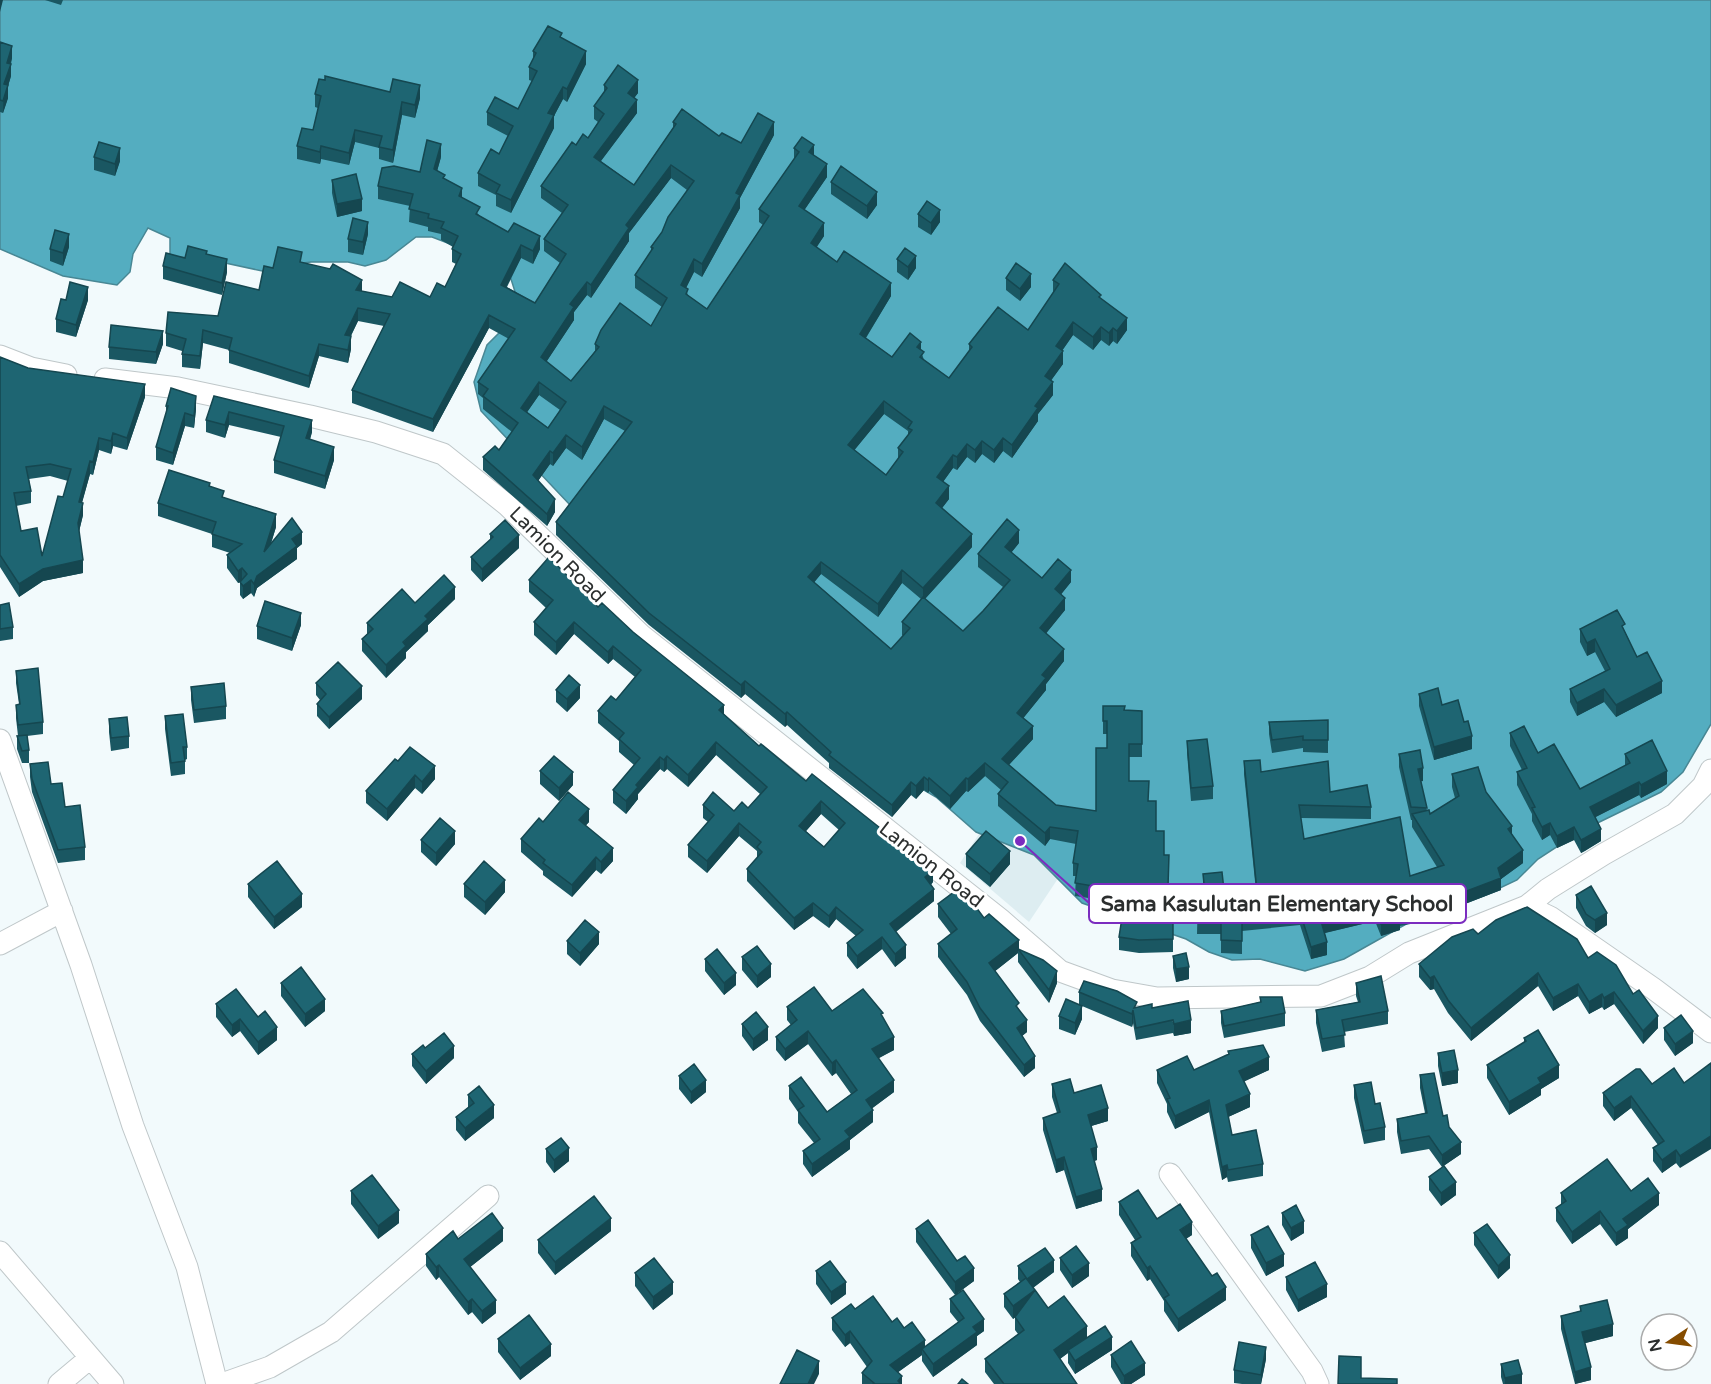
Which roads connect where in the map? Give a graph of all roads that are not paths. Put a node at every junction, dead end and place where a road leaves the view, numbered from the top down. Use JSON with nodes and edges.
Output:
{"nodes":[{"id":1,"x":0,"y":356,"type":"edge"},
{"id":2,"x":0,"y":740,"type":"edge"},
{"id":3,"x":1711,"y":770,"type":"edge"},
{"id":4,"x":1527,"y":906,"type":"junction"},
{"id":5,"x":62,"y":912,"type":"junction"},
{"id":6,"x":0,"y":944,"type":"edge"},
{"id":7,"x":1711,"y":1032,"type":"edge"},
{"id":8,"x":1170,"y":1174,"type":"dead end"},
{"id":9,"x":488,"y":1196,"type":"dead end"},
{"id":10,"x":0,"y":1252,"type":"edge"},
{"id":11,"x":90,"y":1358,"type":"junction"},
{"id":12,"x":59,"y":1384,"type":"edge"},
{"id":13,"x":113,"y":1384,"type":"edge"},
{"id":14,"x":217,"y":1384,"type":"edge"},
{"id":15,"x":222,"y":1384,"type":"edge"},
{"id":16,"x":1318,"y":1384,"type":"edge"}],
"edges":[{"from":1,"to":4,"type":"street","name":"Lamion Road"},
{"from":2,"to":5,"type":"street"},
{"from":3,"to":4,"type":"street","name":"Lamion Road"},
{"from":4,"to":7,"type":"street"},
{"from":5,"to":6,"type":"street"},
{"from":5,"to":14,"type":"street"},
{"from":8,"to":16,"type":"street"},
{"from":9,"to":15,"type":"street"},
{"from":10,"to":11,"type":"street"},
{"from":11,"to":12,"type":"street"},
{"from":11,"to":13,"type":"street"}]}
